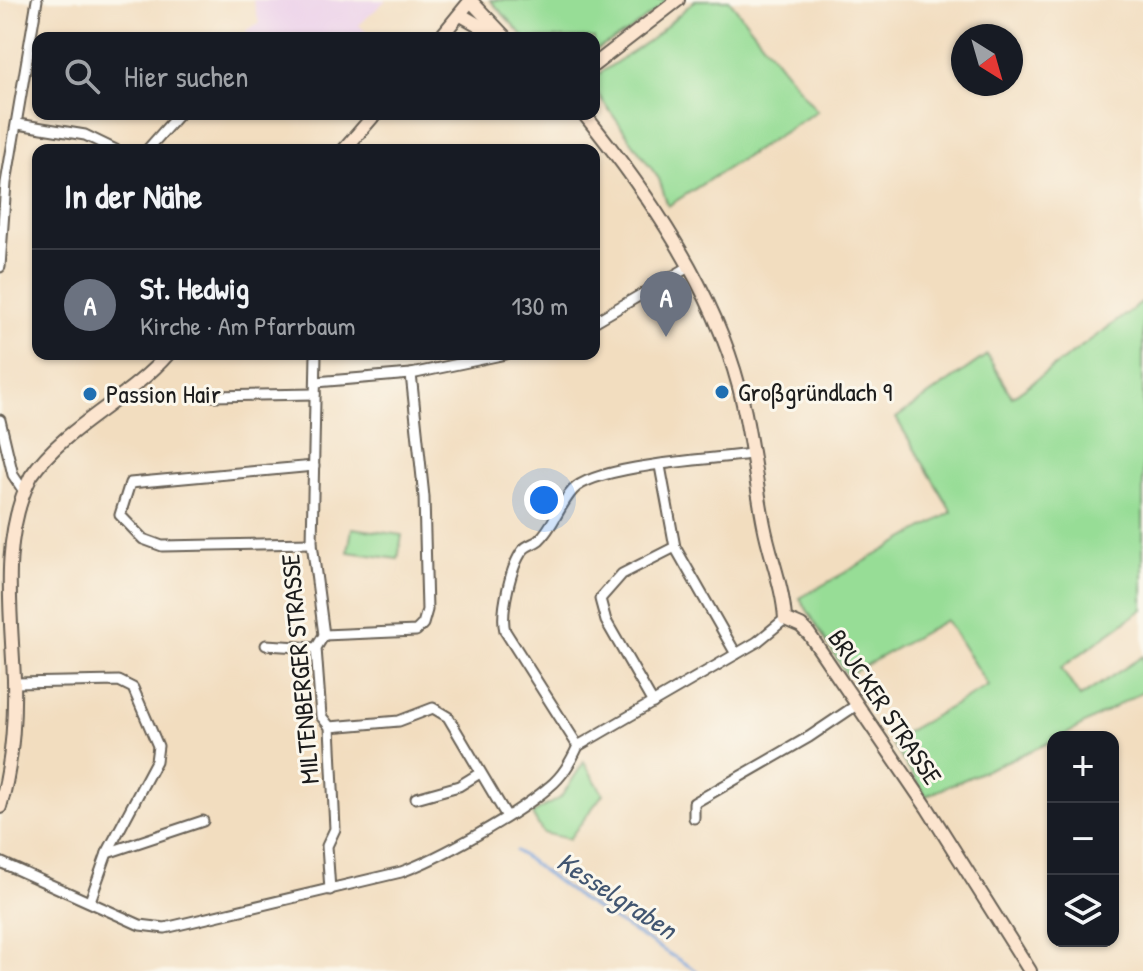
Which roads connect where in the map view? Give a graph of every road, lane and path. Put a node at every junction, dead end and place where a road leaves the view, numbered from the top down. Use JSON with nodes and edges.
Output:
{"nodes":[{"id":1,"x":37,"y":0,"type":"edge"},
{"id":2,"x":678,"y":0,"type":"edge"},
{"id":3,"x":467,"y":5,"type":"edge"},
{"id":4,"x":32,"y":32,"type":"edge"},
{"id":5,"x":445,"y":32,"type":"edge"},
{"id":6,"x":496,"y":32,"type":"edge"},
{"id":7,"x":32,"y":33,"type":"edge"},
{"id":8,"x":600,"y":60,"type":"edge"},
{"id":9,"x":174,"y":120,"type":"edge"},
{"id":10,"x":370,"y":120,"type":"edge"},
{"id":11,"x":589,"y":120,"type":"edge"},
{"id":12,"x":18,"y":124,"type":"junction"},
{"id":13,"x":104,"y":144,"type":"edge"},
{"id":14,"x":152,"y":144,"type":"edge"},
{"id":15,"x":349,"y":144,"type":"edge"},
{"id":16,"x":3,"y":182,"type":"edge"},
{"id":17,"x":0,"y":267,"type":"edge"},
{"id":18,"x":687,"y":268,"type":"junction"},
{"id":19,"x":600,"y":319,"type":"edge"},
{"id":20,"x":162,"y":360,"type":"edge"},
{"id":21,"x":316,"y":360,"type":"edge"},
{"id":22,"x":473,"y":360,"type":"edge"},
{"id":23,"x":411,"y":374,"type":"junction"},
{"id":24,"x":316,"y":382,"type":"junction"},
{"id":25,"x":315,"y":394,"type":"junction"},
{"id":26,"x":212,"y":396,"type":"dead end"},
{"id":27,"x":0,"y":420,"type":"edge"},
{"id":28,"x":751,"y":454,"type":"junction"},
{"id":29,"x":314,"y":466,"type":"junction"},
{"id":30,"x":660,"y":466,"type":"junction"},
{"id":31,"x":23,"y":490,"type":"junction"},
{"id":32,"x":312,"y":543,"type":"junction"},
{"id":33,"x":675,"y":547,"type":"junction"},
{"id":34,"x":4,"y":611,"type":"edge"},
{"id":35,"x":785,"y":619,"type":"junction"},
{"id":36,"x":324,"y":635,"type":"junction"},
{"id":37,"x":266,"y":645,"type":"dead end"},
{"id":38,"x":316,"y":648,"type":"junction"},
{"id":39,"x":736,"y":654,"type":"junction"},
{"id":40,"x":14,"y":683,"type":"junction"},
{"id":41,"x":653,"y":703,"type":"junction"},
{"id":42,"x":855,"y":706,"type":"junction"},
{"id":43,"x":330,"y":727,"type":"junction"},
{"id":44,"x":578,"y":746,"type":"junction"},
{"id":45,"x":480,"y":773,"type":"junction"},
{"id":46,"x":416,"y":798,"type":"dead end"},
{"id":47,"x":0,"y":807,"type":"edge"},
{"id":48,"x":506,"y":815,"type":"junction"},
{"id":49,"x":694,"y":818,"type":"dead end"},
{"id":50,"x":203,"y":821,"type":"dead end"},
{"id":51,"x":107,"y":853,"type":"junction"},
{"id":52,"x":0,"y":862,"type":"edge"},
{"id":53,"x":327,"y":891,"type":"junction"},
{"id":54,"x":90,"y":901,"type":"junction"},
{"id":55,"x":1030,"y":971,"type":"edge"}],
"edges":[{"from":1,"to":4,"type":"street"},
{"from":2,"to":8,"type":"street"},
{"from":3,"to":5,"type":"street"},
{"from":3,"to":6,"type":"street"},
{"from":7,"to":12,"type":"street"},
{"from":9,"to":14,"type":"street"},
{"from":10,"to":15,"type":"street"},
{"from":11,"to":18,"type":"street"},
{"from":12,"to":13,"type":"street"},
{"from":12,"to":16,"type":"street"},
{"from":16,"to":17,"type":"street"},
{"from":18,"to":19,"type":"street"},
{"from":18,"to":28,"type":"street"},
{"from":20,"to":31,"type":"street"},
{"from":21,"to":24,"type":"street","name":"MILTENBERGER STRASSE"},
{"from":22,"to":23,"type":"street"},
{"from":23,"to":24,"type":"street"},
{"from":23,"to":36,"type":"street"},
{"from":24,"to":25,"type":"street","name":"MILTENBERGER STRASSE"},
{"from":25,"to":26,"type":"street"},
{"from":25,"to":29,"type":"street","name":"MILTENBERGER STRASSE"},
{"from":27,"to":31,"type":"street"},
{"from":28,"to":30,"type":"street"},
{"from":28,"to":35,"type":"street"},
{"from":29,"to":32,"type":"street","name":"MILTENBERGER STRASSE"},
{"from":29,"to":32,"type":"street"},
{"from":30,"to":33,"type":"street"},
{"from":30,"to":44,"type":"street"},
{"from":31,"to":34,"type":"street"},
{"from":32,"to":36,"type":"street","name":"MILTENBERGER STRASSE"},
{"from":33,"to":39,"type":"street"},
{"from":33,"to":41,"type":"street"},
{"from":34,"to":40,"type":"street"},
{"from":35,"to":39,"type":"street"},
{"from":35,"to":42,"type":"street","name":"BRUCKER STRASSE"},
{"from":36,"to":38,"type":"street","name":"MILTENBERGER STRASSE"},
{"from":37,"to":38,"type":"street"},
{"from":38,"to":43,"type":"street","name":"MILTENBERGER STRASSE"},
{"from":39,"to":41,"type":"street"},
{"from":40,"to":47,"type":"street"},
{"from":40,"to":51,"type":"street"},
{"from":41,"to":44,"type":"street"},
{"from":42,"to":49,"type":"street"},
{"from":42,"to":55,"type":"street","name":"BRUCKER STRASSE"},
{"from":43,"to":45,"type":"street"},
{"from":43,"to":53,"type":"street","name":"MILTENBERGER STRASSE"},
{"from":44,"to":48,"type":"street"},
{"from":45,"to":46,"type":"street"},
{"from":45,"to":48,"type":"street"},
{"from":48,"to":53,"type":"street"},
{"from":50,"to":51,"type":"street"},
{"from":51,"to":54,"type":"street"},
{"from":52,"to":54,"type":"street"},
{"from":53,"to":54,"type":"street"}]}
